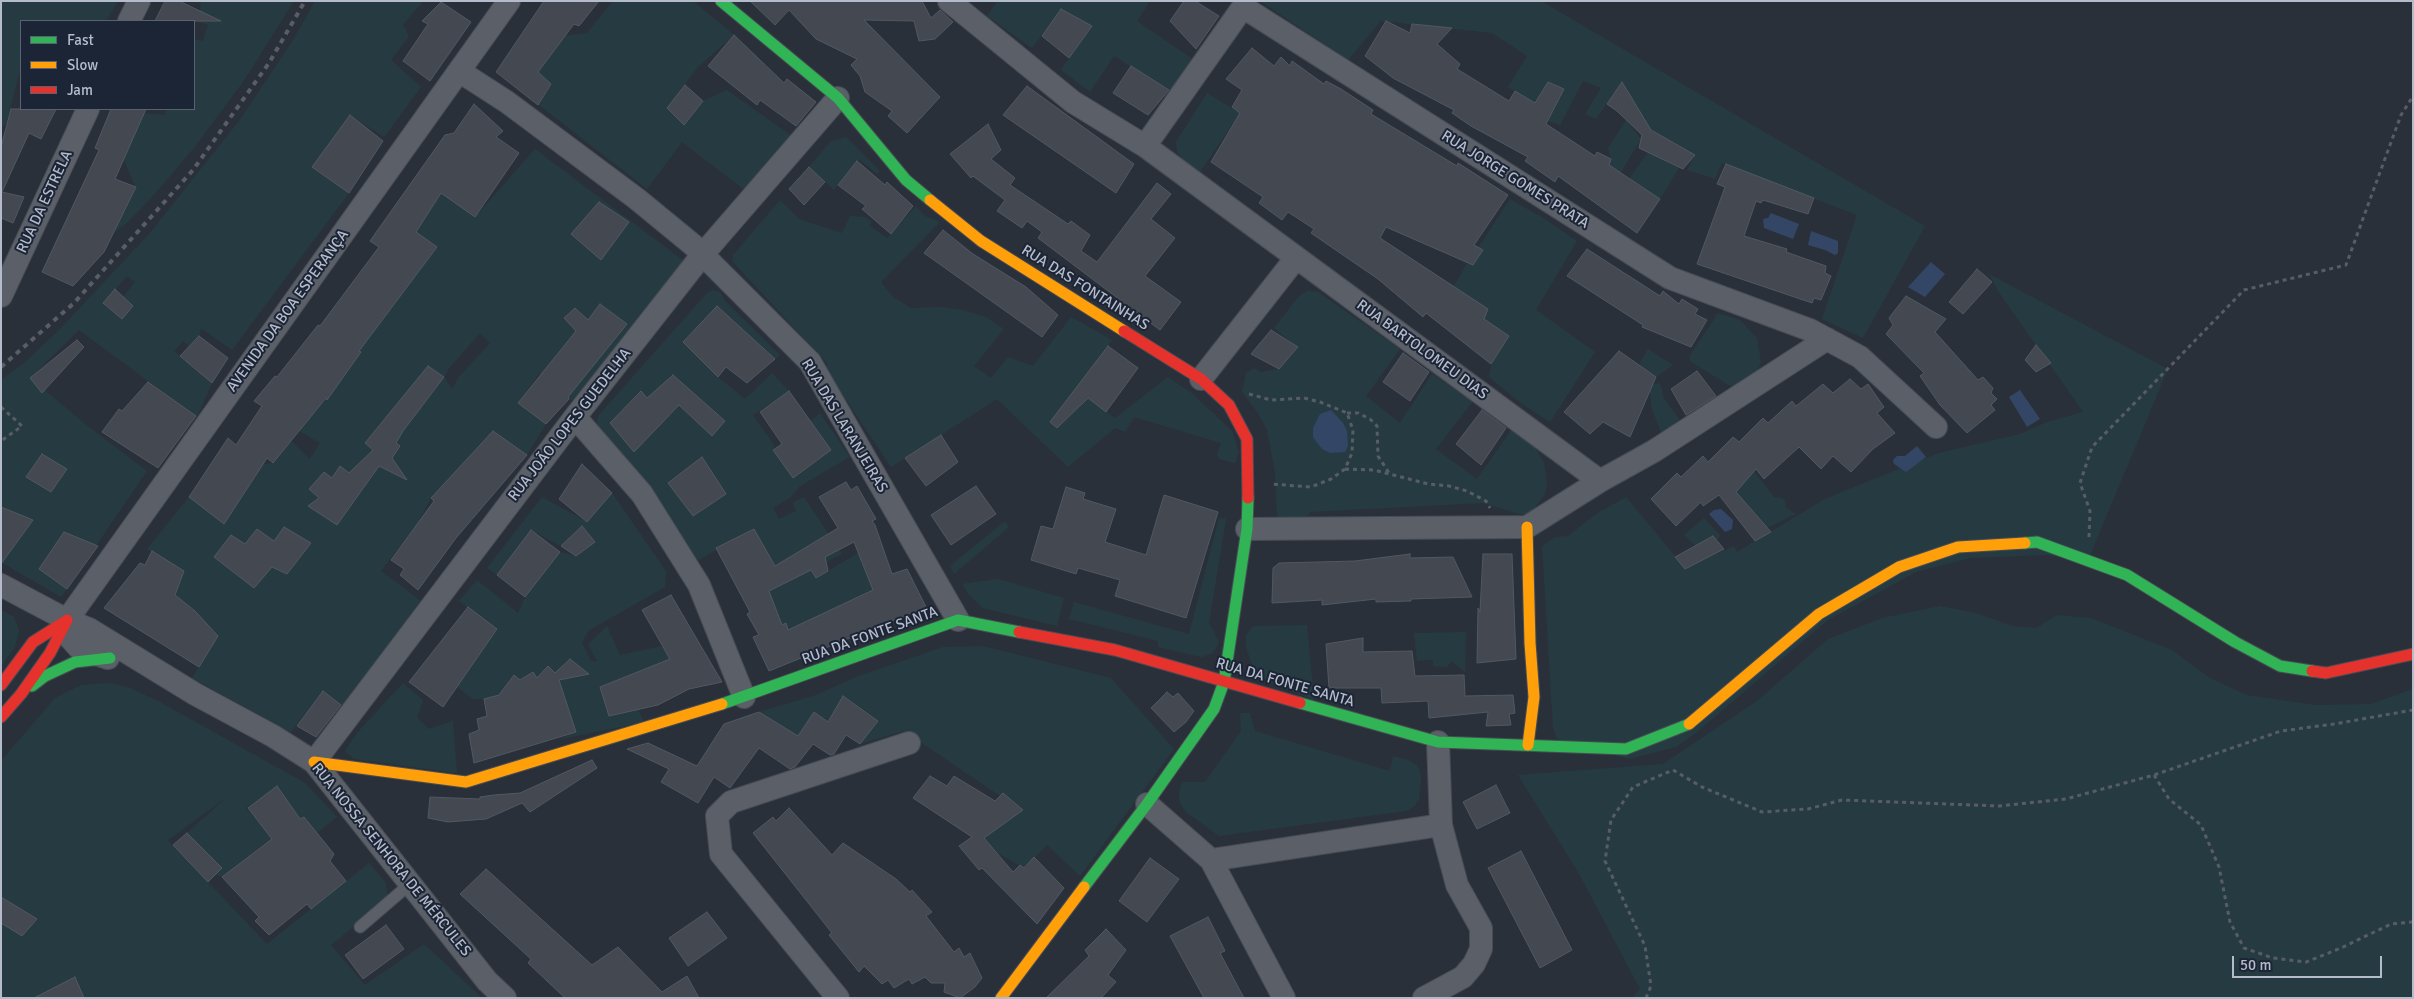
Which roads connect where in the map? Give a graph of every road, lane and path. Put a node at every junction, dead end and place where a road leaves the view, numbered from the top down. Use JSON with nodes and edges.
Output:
{"nodes":[{"id":1,"x":138,"y":1,"type":"edge"},
{"id":2,"x":509,"y":1,"type":"edge"},
{"id":3,"x":721,"y":1,"type":"edge"},
{"id":4,"x":949,"y":1,"type":"edge"},
{"id":5,"x":129,"y":20,"type":"edge"},
{"id":6,"x":459,"y":71,"type":"junction"},
{"id":7,"x":2413,"y":96,"type":"edge"},
{"id":8,"x":838,"y":98,"type":"junction"},
{"id":9,"x":88,"y":110,"type":"edge"},
{"id":10,"x":1145,"y":146,"type":"junction"},
{"id":11,"x":703,"y":254,"type":"junction"},
{"id":12,"x":1296,"y":258,"type":"junction"},
{"id":13,"x":1,"y":296,"type":"edge"},
{"id":14,"x":1827,"y":339,"type":"junction"},
{"id":15,"x":1202,"y":379,"type":"junction"},
{"id":16,"x":1229,"y":405,"type":"junction"},
{"id":17,"x":1,"y":406,"type":"edge"},
{"id":18,"x":1347,"y":413,"type":"junction"},
{"id":19,"x":575,"y":417,"type":"junction"},
{"id":20,"x":1936,"y":427,"type":"dead end"},
{"id":21,"x":1,"y":441,"type":"edge"},
{"id":22,"x":1345,"y":469,"type":"junction"},
{"id":23,"x":1390,"y":474,"type":"junction"},
{"id":24,"x":1600,"y":481,"type":"junction"},
{"id":25,"x":1249,"y":482,"type":"junction"},
{"id":26,"x":1491,"y":527,"type":"junction"},
{"id":27,"x":1527,"y":527,"type":"junction"},
{"id":28,"x":1247,"y":529,"type":"junction"},
{"id":29,"x":2088,"y":560,"type":"junction"},
{"id":30,"x":1,"y":586,"type":"edge"},
{"id":31,"x":67,"y":620,"type":"junction"},
{"id":32,"x":958,"y":620,"type":"junction"},
{"id":33,"x":2413,"y":654,"type":"edge"},
{"id":34,"x":110,"y":658,"type":"junction"},
{"id":35,"x":164,"y":674,"type":"junction"},
{"id":36,"x":1224,"y":682,"type":"junction"},
{"id":37,"x":1,"y":685,"type":"edge"},
{"id":38,"x":21,"y":694,"type":"junction"},
{"id":39,"x":744,"y":697,"type":"junction"},
{"id":40,"x":2413,"y":710,"type":"edge"},
{"id":41,"x":1,"y":717,"type":"edge"},
{"id":42,"x":1438,"y":742,"type":"junction"},
{"id":43,"x":909,"y":743,"type":"dead end"},
{"id":44,"x":1528,"y":745,"type":"junction"},
{"id":45,"x":314,"y":762,"type":"junction"},
{"id":46,"x":2154,"y":775,"type":"junction"},
{"id":47,"x":1147,"y":804,"type":"junction"},
{"id":48,"x":1441,"y":825,"type":"junction"},
{"id":49,"x":1211,"y":860,"type":"junction"},
{"id":50,"x":410,"y":884,"type":"junction"},
{"id":51,"x":2413,"y":922,"type":"edge"},
{"id":52,"x":360,"y":927,"type":"dead end"},
{"id":53,"x":505,"y":998,"type":"edge"},
{"id":54,"x":838,"y":998,"type":"edge"},
{"id":55,"x":1001,"y":998,"type":"edge"},
{"id":56,"x":1284,"y":998,"type":"edge"},
{"id":57,"x":1424,"y":998,"type":"edge"},
{"id":58,"x":1646,"y":998,"type":"edge"}],
"edges":[{"from":1,"to":5,"type":"street"},
{"from":2,"to":6,"type":"street","name":"AVENIDA DA BOA ESPERANÇA"},
{"from":3,"to":8,"type":"street","name":"RUA DAS FONTAINHAS"},
{"from":4,"to":10,"type":"street","name":"RUA BARTOLOMEU DIAS"},
{"from":6,"to":11,"type":"street","name":"RUA DAS LARANJEIRAS"},
{"from":6,"to":31,"type":"street","name":"AVENIDA DA BOA ESPERANÇA"},
{"from":7,"to":29,"type":"path"},
{"from":8,"to":11,"type":"street","name":"RUA JOÃO LOPES GUEDELHA"},
{"from":8,"to":15,"type":"street","name":"RUA DAS FONTAINHAS"},
{"from":9,"to":13,"type":"street","name":"RUA DA ESTRELA"},
{"from":10,"to":12,"type":"street","name":"RUA BARTOLOMEU DIAS"},
{"from":10,"to":14,"type":"street","name":"RUA JORGE GOMES PRATA"},
{"from":11,"to":19,"type":"street","name":"RUA JOÃO LOPES GUEDELHA"},
{"from":11,"to":32,"type":"street","name":"RUA DAS LARANJEIRAS"},
{"from":12,"to":15,"type":"street"},
{"from":12,"to":24,"type":"street","name":"RUA BARTOLOMEU DIAS"},
{"from":14,"to":20,"type":"street","name":"RUA JORGE GOMES PRATA"},
{"from":14,"to":24,"type":"street"},
{"from":15,"to":16,"type":"street","name":"RUA DAS FONTAINHAS"},
{"from":16,"to":18,"type":"path"},
{"from":16,"to":25,"type":"street","name":"RUA DAS FONTAINHAS"},
{"from":17,"to":21,"type":"path"},
{"from":18,"to":22,"type":"path"},
{"from":18,"to":23,"type":"path"},
{"from":19,"to":39,"type":"street"},
{"from":19,"to":45,"type":"street","name":"RUA JOÃO LOPES GUEDELHA"},
{"from":22,"to":23,"type":"path"},
{"from":22,"to":25,"type":"path"},
{"from":23,"to":26,"type":"path"},
{"from":24,"to":27,"type":"street"},
{"from":25,"to":28,"type":"street","name":"RUA DAS FONTAINHAS"},
{"from":26,"to":27,"type":"street"},
{"from":26,"to":28,"type":"street"},
{"from":27,"to":44,"type":"street"},
{"from":28,"to":36,"type":"street","name":"RUA DAS FONTAINHAS"},
{"from":29,"to":33,"type":"street","name":"RUA DA FONTE SANTA"},
{"from":29,"to":44,"type":"street","name":"RUA DA FONTE SANTA"},
{"from":30,"to":31,"type":"street","name":"RUA NOSSA SENHORA DE MÉRCULES"},
{"from":31,"to":34,"type":"street","name":"RUA NOSSA SENHORA DE MÉRCULES"},
{"from":31,"to":35,"type":"street","name":"RUA NOSSA SENHORA DE MÉRCULES"},
{"from":31,"to":37,"type":"street"},
{"from":31,"to":38,"type":"street"},
{"from":32,"to":36,"type":"street","name":"RUA DA FONTE SANTA"},
{"from":32,"to":39,"type":"street","name":"RUA DA FONTE SANTA"},
{"from":34,"to":35,"type":"street","name":"RUA NOSSA SENHORA DE MÉRCULES"},
{"from":34,"to":38,"type":"street"},
{"from":35,"to":45,"type":"street","name":"RUA NOSSA SENHORA DE MÉRCULES"},
{"from":36,"to":42,"type":"street","name":"RUA DA FONTE SANTA"},
{"from":36,"to":47,"type":"street","name":"RUA DAS FONTAINHAS"},
{"from":38,"to":41,"type":"street"},
{"from":39,"to":45,"type":"street","name":"RUA DA FONTE SANTA"},
{"from":40,"to":46,"type":"path"},
{"from":42,"to":44,"type":"street","name":"RUA DA FONTE SANTA"},
{"from":42,"to":48,"type":"street"},
{"from":43,"to":54,"type":"street"},
{"from":45,"to":50,"type":"street","name":"RUA NOSSA SENHORA DE MÉRCULES"},
{"from":46,"to":51,"type":"path"},
{"from":46,"to":58,"type":"path"},
{"from":47,"to":49,"type":"street"},
{"from":47,"to":55,"type":"street","name":"RUA DAS FONTAINHAS"},
{"from":48,"to":49,"type":"street"},
{"from":48,"to":57,"type":"street"},
{"from":49,"to":56,"type":"street"},
{"from":50,"to":52,"type":"lane"},
{"from":50,"to":53,"type":"street","name":"RUA NOSSA SENHORA DE MÉRCULES"}]}
